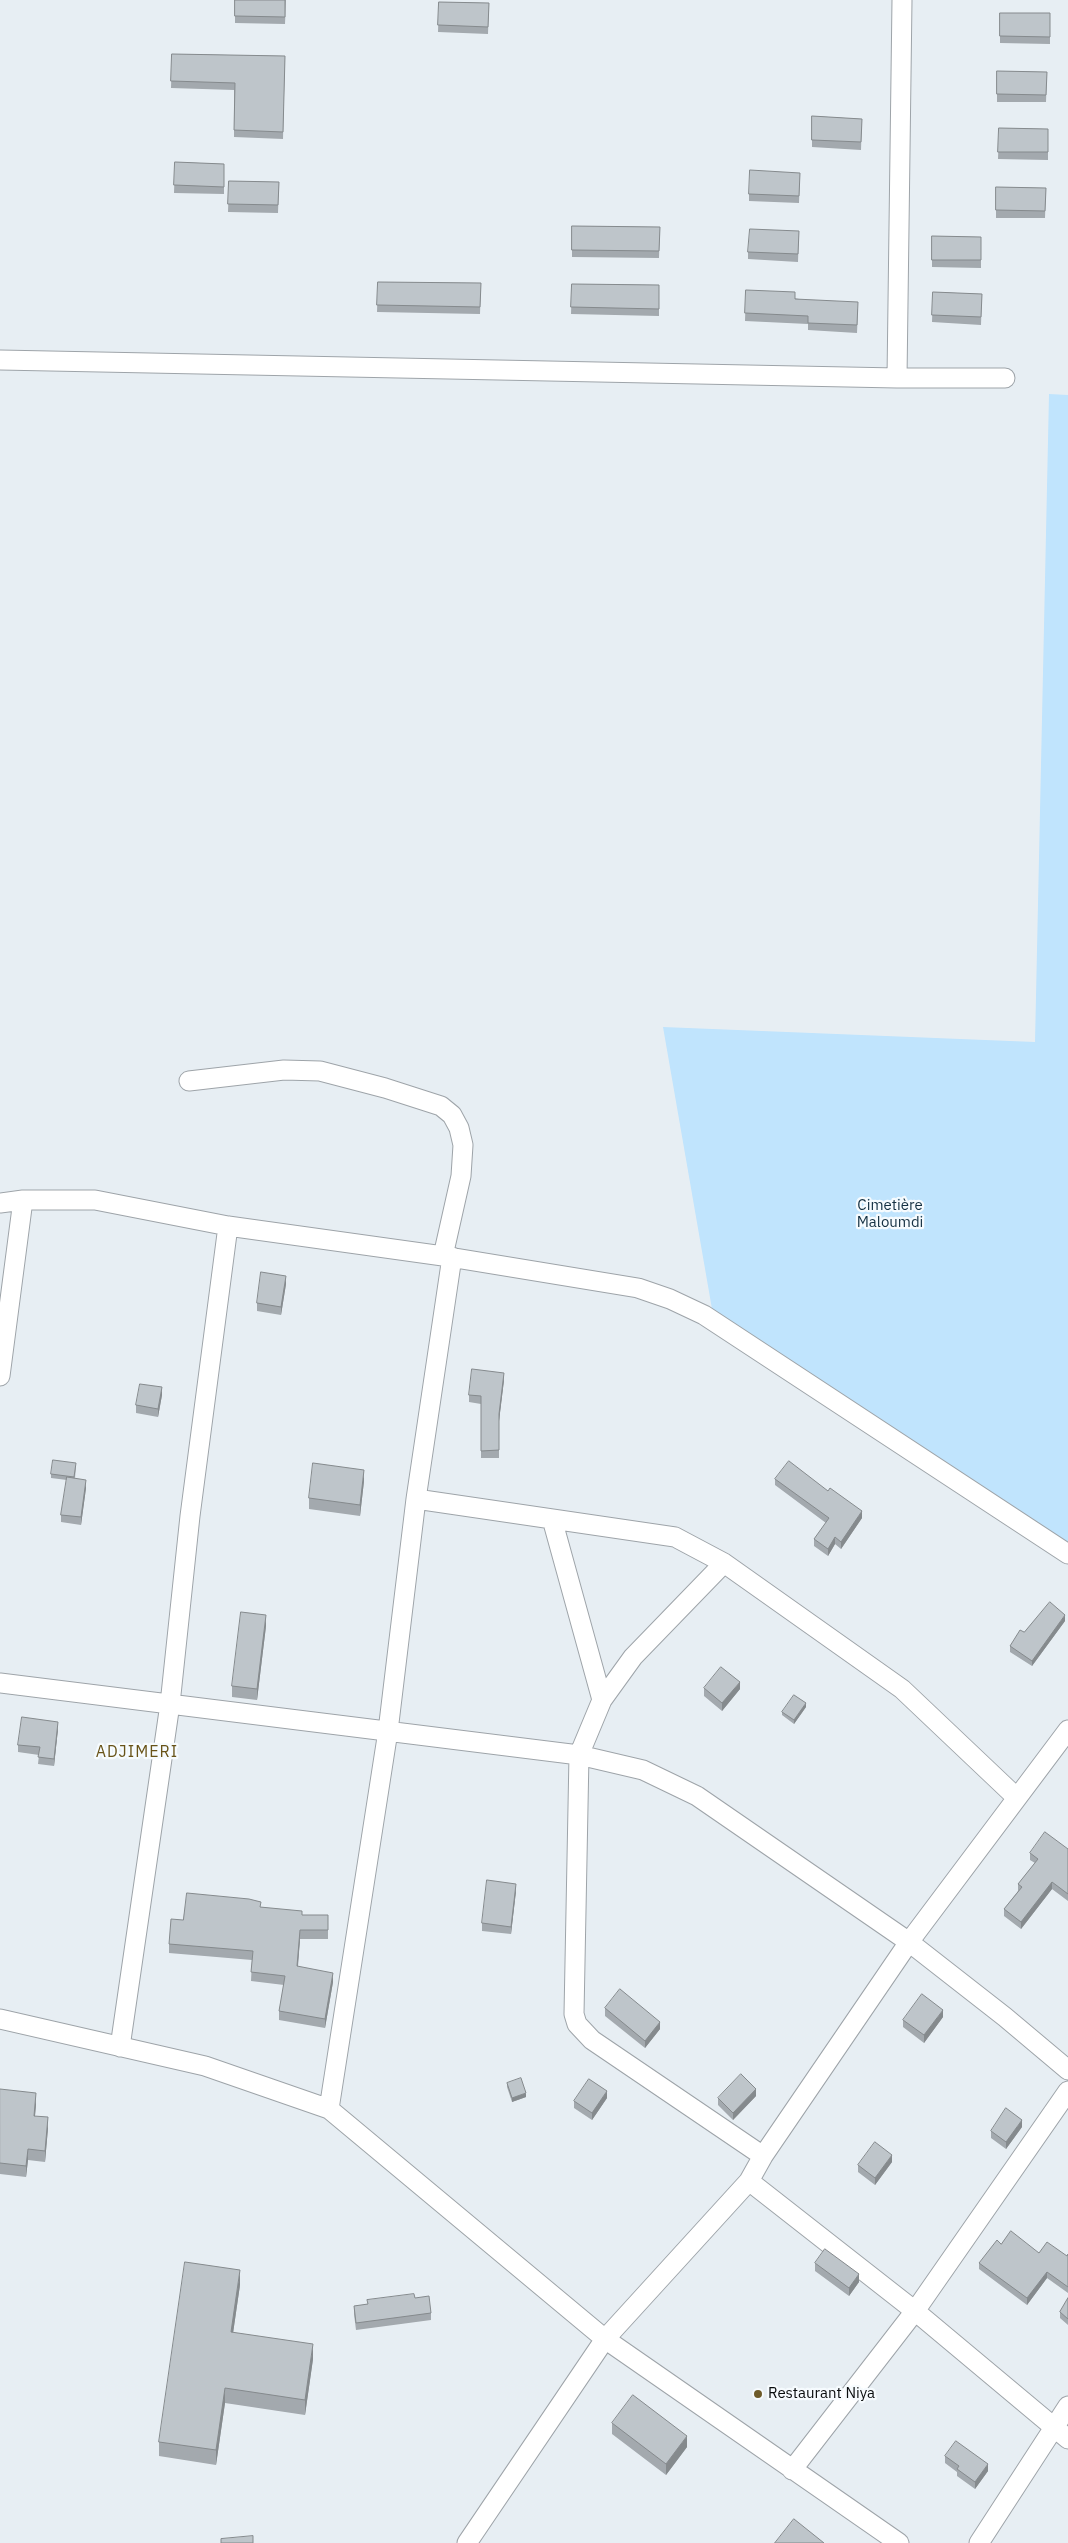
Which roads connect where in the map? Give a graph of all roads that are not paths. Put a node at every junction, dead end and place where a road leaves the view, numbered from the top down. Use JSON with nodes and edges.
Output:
{"nodes":[{"id":1,"x":902,"y":0,"type":"edge"},
{"id":2,"x":0,"y":360,"type":"edge"},
{"id":3,"x":897,"y":378,"type":"junction"},
{"id":4,"x":1005,"y":378,"type":"dead end"},
{"id":5,"x":189,"y":1081,"type":"dead end"},
{"id":6,"x":23,"y":1200,"type":"junction"},
{"id":7,"x":0,"y":1203,"type":"edge"},
{"id":8,"x":228,"y":1226,"type":"junction"},
{"id":9,"x":447,"y":1256,"type":"junction"},
{"id":10,"x":0,"y":1376,"type":"edge"},
{"id":11,"x":416,"y":1499,"type":"junction"},
{"id":12,"x":552,"y":1519,"type":"junction"},
{"id":13,"x":1068,"y":1554,"type":"edge"},
{"id":14,"x":724,"y":1562,"type":"junction"},
{"id":15,"x":0,"y":1683,"type":"edge"},
{"id":16,"x":602,"y":1700,"type":"junction"},
{"id":17,"x":170,"y":1704,"type":"junction"},
{"id":18,"x":1068,"y":1730,"type":"edge"},
{"id":19,"x":388,"y":1731,"type":"junction"},
{"id":20,"x":579,"y":1755,"type":"junction"},
{"id":21,"x":1017,"y":1798,"type":"junction"},
{"id":22,"x":909,"y":1942,"type":"junction"},
{"id":23,"x":0,"y":2019,"type":"edge"},
{"id":24,"x":120,"y":2047,"type":"junction"},
{"id":25,"x":1068,"y":2070,"type":"edge"},
{"id":26,"x":1068,"y":2092,"type":"edge"},
{"id":27,"x":329,"y":2110,"type":"junction"},
{"id":28,"x":763,"y":2156,"type":"junction"},
{"id":29,"x":749,"y":2181,"type":"junction"},
{"id":30,"x":915,"y":2311,"type":"junction"},
{"id":31,"x":606,"y":2339,"type":"junction"},
{"id":32,"x":1068,"y":2406,"type":"edge"},
{"id":33,"x":1052,"y":2428,"type":"junction"},
{"id":34,"x":1068,"y":2439,"type":"edge"},
{"id":35,"x":792,"y":2470,"type":"junction"},
{"id":36,"x":467,"y":2543,"type":"edge"},
{"id":37,"x":899,"y":2543,"type":"edge"},
{"id":38,"x":979,"y":2543,"type":"edge"}],
"edges":[{"from":1,"to":3,"type":"street"},
{"from":2,"to":3,"type":"street"},
{"from":3,"to":4,"type":"street"},
{"from":5,"to":9,"type":"street"},
{"from":6,"to":7,"type":"street"},
{"from":6,"to":8,"type":"street"},
{"from":6,"to":10,"type":"street"},
{"from":8,"to":9,"type":"street"},
{"from":8,"to":17,"type":"street"},
{"from":9,"to":11,"type":"street"},
{"from":9,"to":13,"type":"street"},
{"from":11,"to":12,"type":"street"},
{"from":11,"to":19,"type":"street"},
{"from":12,"to":14,"type":"street"},
{"from":12,"to":16,"type":"street"},
{"from":14,"to":16,"type":"street"},
{"from":14,"to":21,"type":"street"},
{"from":15,"to":17,"type":"street"},
{"from":16,"to":20,"type":"street"},
{"from":17,"to":19,"type":"street"},
{"from":17,"to":24,"type":"street"},
{"from":18,"to":21,"type":"street"},
{"from":19,"to":20,"type":"street"},
{"from":19,"to":27,"type":"street"},
{"from":20,"to":22,"type":"street"},
{"from":20,"to":28,"type":"street"},
{"from":21,"to":22,"type":"street"},
{"from":22,"to":25,"type":"street"},
{"from":22,"to":28,"type":"street"},
{"from":23,"to":24,"type":"street"},
{"from":24,"to":27,"type":"street"},
{"from":26,"to":30,"type":"street"},
{"from":27,"to":31,"type":"street"},
{"from":28,"to":29,"type":"street"},
{"from":29,"to":30,"type":"street"},
{"from":29,"to":31,"type":"street"},
{"from":30,"to":33,"type":"street"},
{"from":30,"to":35,"type":"street"},
{"from":31,"to":35,"type":"street"},
{"from":31,"to":36,"type":"street"},
{"from":32,"to":33,"type":"street"},
{"from":33,"to":34,"type":"street"},
{"from":33,"to":38,"type":"street"},
{"from":35,"to":37,"type":"street"}]}
